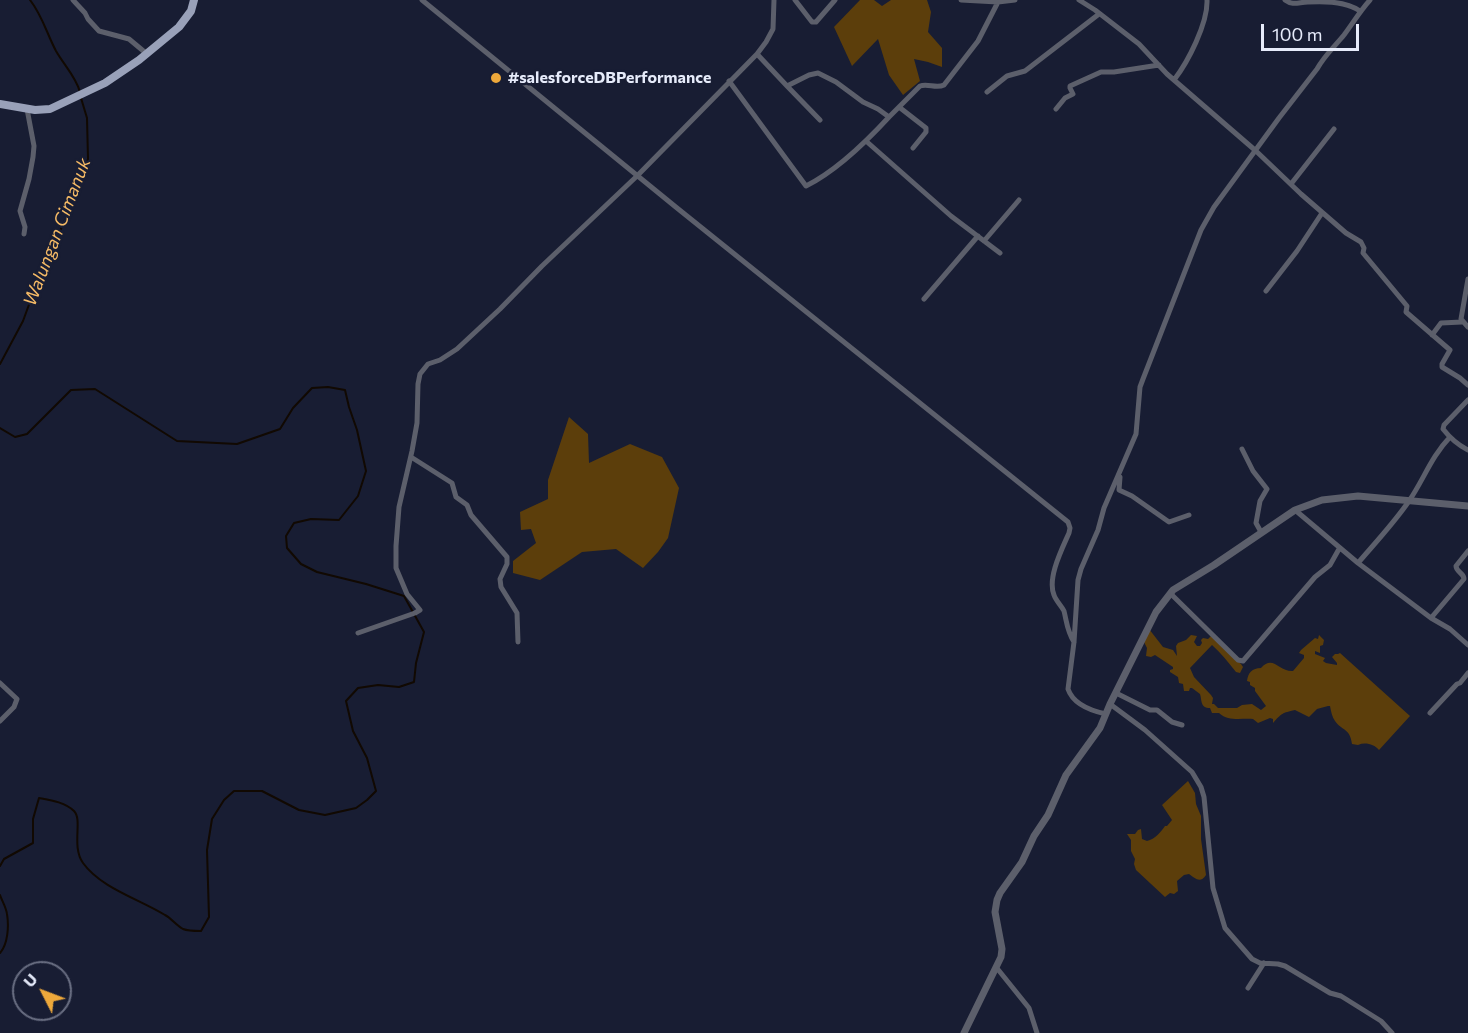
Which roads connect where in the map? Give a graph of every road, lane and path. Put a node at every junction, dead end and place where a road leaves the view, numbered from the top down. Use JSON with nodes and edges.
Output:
{"nodes":[{"id":1,"x":74,"y":0,"type":"edge"},
{"id":2,"x":194,"y":0,"type":"edge"},
{"id":3,"x":422,"y":0,"type":"edge"},
{"id":4,"x":774,"y":0,"type":"edge"},
{"id":5,"x":795,"y":0,"type":"edge"},
{"id":6,"x":836,"y":0,"type":"edge"},
{"id":7,"x":961,"y":0,"type":"edge"},
{"id":8,"x":1015,"y":0,"type":"edge"},
{"id":9,"x":1079,"y":0,"type":"edge"},
{"id":10,"x":1207,"y":0,"type":"edge"},
{"id":11,"x":1285,"y":0,"type":"edge"},
{"id":12,"x":1370,"y":0,"type":"edge"},
{"id":13,"x":998,"y":2,"type":"junction"},
{"id":14,"x":1360,"y":10,"type":"junction"},
{"id":15,"x":1099,"y":14,"type":"junction"},
{"id":16,"x":147,"y":54,"type":"junction"},
{"id":17,"x":757,"y":54,"type":"junction"},
{"id":18,"x":1159,"y":65,"type":"junction"},
{"id":19,"x":1174,"y":80,"type":"junction"},
{"id":20,"x":729,"y":81,"type":"junction"},
{"id":21,"x":787,"y":86,"type":"junction"},
{"id":22,"x":987,"y":92,"type":"dead end"},
{"id":23,"x":0,"y":104,"type":"edge"},
{"id":24,"x":899,"y":107,"type":"junction"},
{"id":25,"x":27,"y":109,"type":"junction"},
{"id":26,"x":1056,"y":109,"type":"dead end"},
{"id":27,"x":888,"y":117,"type":"junction"},
{"id":28,"x":820,"y":120,"type":"dead end"},
{"id":29,"x":1334,"y":129,"type":"dead end"},
{"id":30,"x":866,"y":141,"type":"junction"},
{"id":31,"x":913,"y":148,"type":"dead end"},
{"id":32,"x":1256,"y":151,"type":"junction"},
{"id":33,"x":637,"y":176,"type":"junction"},
{"id":34,"x":1291,"y":184,"type":"junction"},
{"id":35,"x":1019,"y":200,"type":"dead end"},
{"id":36,"x":1322,"y":213,"type":"junction"},
{"id":37,"x":24,"y":234,"type":"dead end"},
{"id":38,"x":978,"y":236,"type":"junction"},
{"id":39,"x":984,"y":241,"type":"junction"},
{"id":40,"x":1000,"y":253,"type":"dead end"},
{"id":41,"x":1468,"y":279,"type":"edge"},
{"id":42,"x":1266,"y":291,"type":"dead end"},
{"id":43,"x":924,"y":299,"type":"dead end"},
{"id":44,"x":1462,"y":322,"type":"junction"},
{"id":45,"x":1468,"y":327,"type":"edge"},
{"id":46,"x":1432,"y":335,"type":"junction"},
{"id":47,"x":1468,"y":385,"type":"edge"},
{"id":48,"x":1468,"y":400,"type":"edge"},
{"id":49,"x":1450,"y":437,"type":"junction"},
{"id":50,"x":1242,"y":448,"type":"dead end"},
{"id":51,"x":1468,"y":450,"type":"edge"},
{"id":52,"x":411,"y":457,"type":"junction"},
{"id":53,"x":1121,"y":471,"type":"junction"},
{"id":54,"x":1409,"y":501,"type":"junction"},
{"id":55,"x":1468,"y":506,"type":"edge"},
{"id":56,"x":1295,"y":510,"type":"junction"},
{"id":57,"x":1189,"y":515,"type":"dead end"},
{"id":58,"x":1261,"y":532,"type":"junction"},
{"id":59,"x":1339,"y":549,"type":"junction"},
{"id":60,"x":1468,"y":551,"type":"edge"},
{"id":61,"x":1358,"y":563,"type":"junction"},
{"id":62,"x":1170,"y":593,"type":"junction"},
{"id":63,"x":1431,"y":618,"type":"junction"},
{"id":64,"x":358,"y":633,"type":"dead end"},
{"id":65,"x":518,"y":642,"type":"dead end"},
{"id":66,"x":1074,"y":642,"type":"junction"},
{"id":67,"x":1468,"y":645,"type":"edge"},
{"id":68,"x":1468,"y":673,"type":"edge"},
{"id":69,"x":0,"y":682,"type":"edge"},
{"id":70,"x":1116,"y":693,"type":"junction"},
{"id":71,"x":1110,"y":704,"type":"junction"},
{"id":72,"x":1430,"y":713,"type":"dead end"},
{"id":73,"x":1106,"y":714,"type":"junction"},
{"id":74,"x":0,"y":721,"type":"edge"},
{"id":75,"x":1182,"y":725,"type":"dead end"},
{"id":76,"x":1264,"y":963,"type":"junction"},
{"id":77,"x":996,"y":967,"type":"junction"},
{"id":78,"x":1248,"y":988,"type":"dead end"},
{"id":79,"x":964,"y":1033,"type":"edge"},
{"id":80,"x":1037,"y":1033,"type":"edge"},
{"id":81,"x":1392,"y":1033,"type":"edge"}],
"edges":[{"from":1,"to":16,"type":"street"},
{"from":2,"to":16,"type":"main road"},
{"from":3,"to":33,"type":"street"},
{"from":4,"to":17,"type":"street"},
{"from":5,"to":6,"type":"street"},
{"from":7,"to":13,"type":"street"},
{"from":8,"to":13,"type":"street"},
{"from":9,"to":15,"type":"street"},
{"from":10,"to":19,"type":"street"},
{"from":11,"to":14,"type":"street"},
{"from":12,"to":14,"type":"street"},
{"from":13,"to":24,"type":"street"},
{"from":14,"to":32,"type":"street"},
{"from":15,"to":18,"type":"street"},
{"from":15,"to":22,"type":"street"},
{"from":16,"to":25,"type":"main road"},
{"from":17,"to":20,"type":"street"},
{"from":17,"to":21,"type":"street"},
{"from":18,"to":19,"type":"street"},
{"from":18,"to":26,"type":"street"},
{"from":19,"to":32,"type":"street"},
{"from":20,"to":30,"type":"street"},
{"from":20,"to":33,"type":"street"},
{"from":21,"to":27,"type":"street"},
{"from":21,"to":28,"type":"street"},
{"from":23,"to":25,"type":"main road"},
{"from":24,"to":27,"type":"street"},
{"from":24,"to":31,"type":"street"},
{"from":25,"to":37,"type":"street"},
{"from":27,"to":30,"type":"street"},
{"from":29,"to":34,"type":"street"},
{"from":30,"to":38,"type":"street"},
{"from":32,"to":34,"type":"street"},
{"from":32,"to":53,"type":"street"},
{"from":33,"to":52,"type":"street"},
{"from":33,"to":66,"type":"street"},
{"from":34,"to":36,"type":"street"},
{"from":35,"to":39,"type":"street"},
{"from":36,"to":42,"type":"street"},
{"from":36,"to":46,"type":"street"},
{"from":38,"to":39,"type":"street"},
{"from":38,"to":43,"type":"street"},
{"from":39,"to":40,"type":"street"},
{"from":41,"to":44,"type":"street"},
{"from":44,"to":45,"type":"street"},
{"from":44,"to":46,"type":"street"},
{"from":46,"to":47,"type":"street"},
{"from":48,"to":49,"type":"street"},
{"from":49,"to":51,"type":"street"},
{"from":49,"to":54,"type":"street"},
{"from":50,"to":58,"type":"street"},
{"from":52,"to":64,"type":"street"},
{"from":52,"to":65,"type":"street"},
{"from":53,"to":57,"type":"street"},
{"from":53,"to":66,"type":"street"},
{"from":54,"to":55,"type":"street"},
{"from":54,"to":56,"type":"street"},
{"from":54,"to":61,"type":"street"},
{"from":56,"to":58,"type":"street"},
{"from":56,"to":59,"type":"street"},
{"from":58,"to":62,"type":"street"},
{"from":59,"to":61,"type":"street"},
{"from":59,"to":62,"type":"street"},
{"from":60,"to":63,"type":"street"},
{"from":61,"to":63,"type":"street"},
{"from":62,"to":70,"type":"street"},
{"from":63,"to":67,"type":"street"},
{"from":66,"to":73,"type":"street"},
{"from":68,"to":72,"type":"street"},
{"from":69,"to":74,"type":"street"},
{"from":70,"to":71,"type":"street"},
{"from":70,"to":75,"type":"street"},
{"from":71,"to":73,"type":"street"},
{"from":71,"to":76,"type":"street"},
{"from":73,"to":77,"type":"street"},
{"from":76,"to":78,"type":"street"},
{"from":76,"to":81,"type":"street"},
{"from":77,"to":79,"type":"street"},
{"from":77,"to":80,"type":"street"}]}
